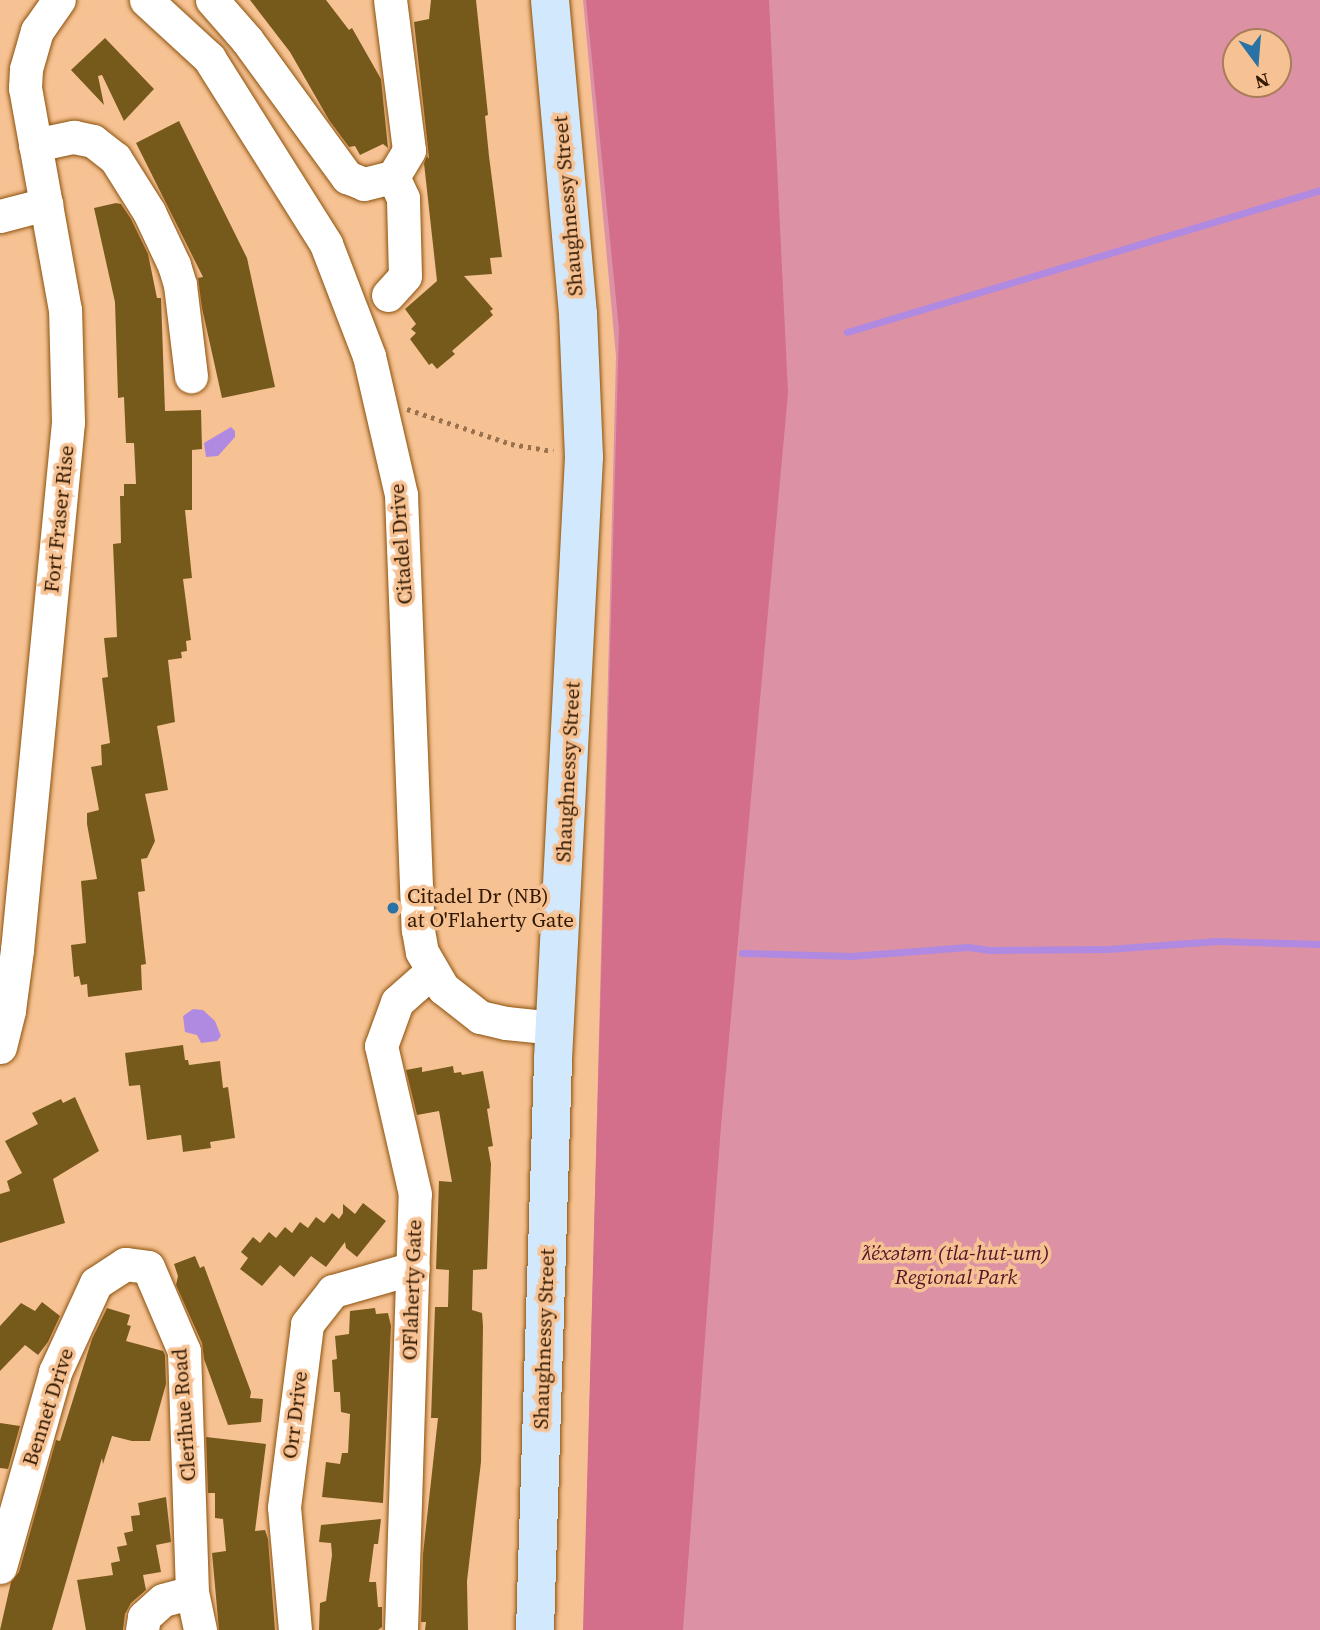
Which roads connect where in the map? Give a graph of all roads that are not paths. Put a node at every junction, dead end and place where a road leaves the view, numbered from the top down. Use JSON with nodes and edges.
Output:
{"nodes":[{"id":1,"x":59,"y":0,"type":"edge"},
{"id":2,"x":146,"y":0,"type":"edge"},
{"id":3,"x":212,"y":0,"type":"edge"},
{"id":4,"x":390,"y":0,"type":"edge"},
{"id":5,"x":550,"y":0,"type":"edge"},
{"id":6,"x":35,"y":145,"type":"junction"},
{"id":7,"x":393,"y":177,"type":"junction"},
{"id":8,"x":46,"y":204,"type":"junction"},
{"id":9,"x":0,"y":216,"type":"edge"},
{"id":10,"x":388,"y":295,"type":"dead end"},
{"id":11,"x":191,"y":376,"type":"dead end"},
{"id":12,"x":431,"y":972,"type":"junction"},
{"id":13,"x":554,"y":1028,"type":"junction"},
{"id":14,"x":0,"y":1047,"type":"edge"},
{"id":15,"x":125,"y":1264,"type":"joint"},
{"id":16,"x":413,"y":1268,"type":"junction"},
{"id":17,"x":0,"y":1567,"type":"edge"},
{"id":18,"x":192,"y":1592,"type":"junction"},
{"id":19,"x":142,"y":1630,"type":"edge"},
{"id":20,"x":200,"y":1630,"type":"edge"},
{"id":21,"x":295,"y":1630,"type":"edge"},
{"id":22,"x":401,"y":1630,"type":"edge"},
{"id":23,"x":535,"y":1630,"type":"edge"}],
"edges":[{"from":1,"to":6,"type":"street","name":"Fort Fraser Rise"},
{"from":2,"to":12,"type":"street","name":"Citadel Drive"},
{"from":3,"to":7,"type":"street"},
{"from":4,"to":7,"type":"street"},
{"from":5,"to":13,"type":"main road","name":"Shaughnessy Street"},
{"from":6,"to":8,"type":"street","name":"Fort Fraser Rise"},
{"from":6,"to":11,"type":"street"},
{"from":7,"to":10,"type":"street"},
{"from":8,"to":9,"type":"street"},
{"from":8,"to":14,"type":"street","name":"Fort Fraser Rise"},
{"from":12,"to":13,"type":"street","name":"Citadel Drive"},
{"from":12,"to":16,"type":"street","name":"OFlaherty Gate"},
{"from":13,"to":23,"type":"main road","name":"Shaughnessy Street"},
{"from":15,"to":17,"type":"street","name":"Bennet Drive"},
{"from":15,"to":18,"type":"street","name":"Clerihue Road"},
{"from":16,"to":21,"type":"street","name":"Orr Drive"},
{"from":16,"to":22,"type":"street","name":"OFlaherty Gate"},
{"from":18,"to":19,"type":"street"},
{"from":18,"to":20,"type":"street","name":"Clerihue Road"}]}
